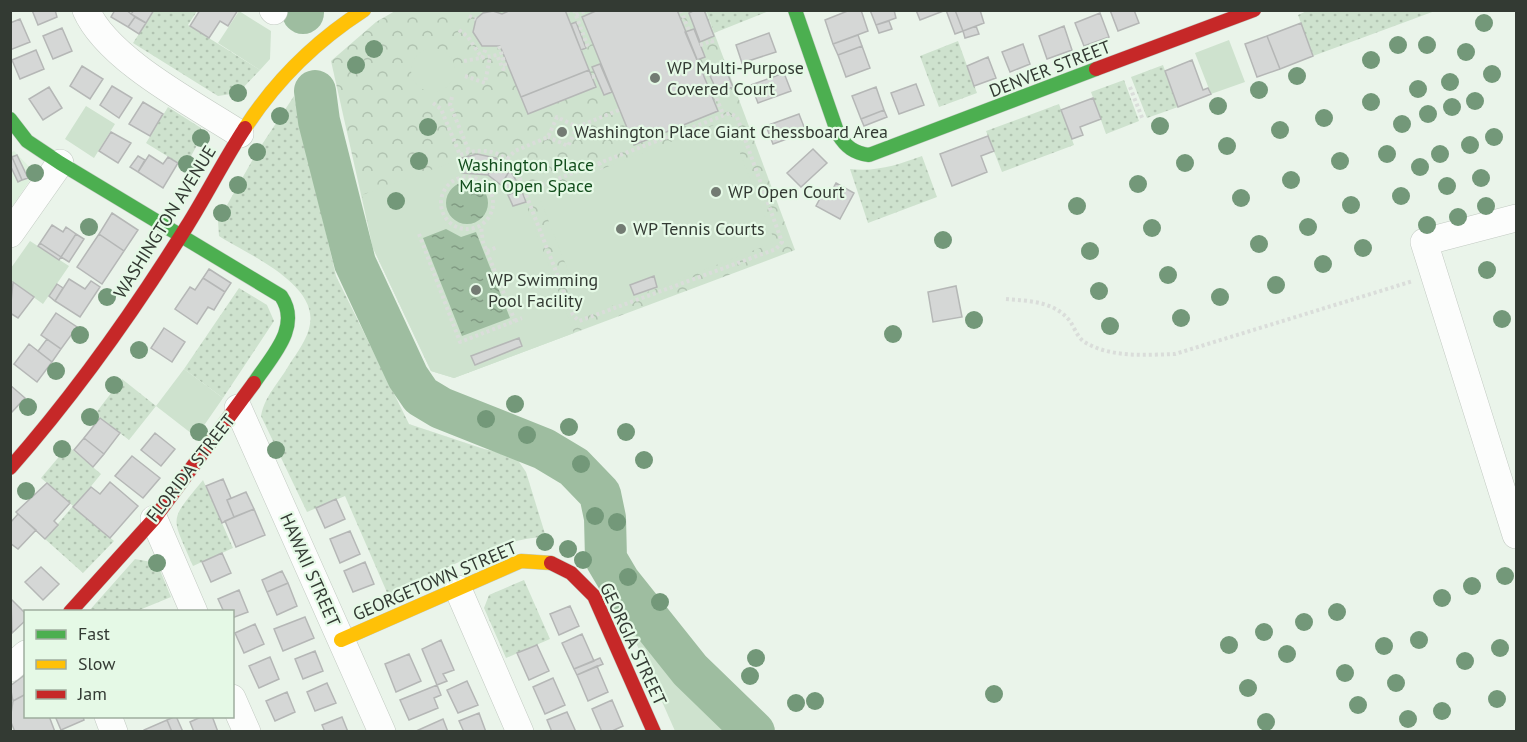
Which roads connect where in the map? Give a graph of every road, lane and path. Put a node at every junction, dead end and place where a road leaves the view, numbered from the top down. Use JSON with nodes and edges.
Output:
{"nodes":[{"id":1,"x":86,"y":10,"type":"edge"},
{"id":2,"x":364,"y":10,"type":"edge"},
{"id":3,"x":587,"y":10,"type":"edge"},
{"id":4,"x":681,"y":10,"type":"edge"},
{"id":5,"x":795,"y":10,"type":"edge"},
{"id":6,"x":1254,"y":10,"type":"edge"},
{"id":7,"x":572,"y":12,"type":"edge"},
{"id":8,"x":468,"y":16,"type":"dead end"},
{"id":9,"x":691,"y":18,"type":"dead end"},
{"id":10,"x":476,"y":19,"type":"dead end"},
{"id":11,"x":685,"y":20,"type":"junction"},
{"id":12,"x":459,"y":30,"type":"dead end"},
{"id":13,"x":689,"y":31,"type":"dead end"},
{"id":14,"x":702,"y":44,"type":"dead end"},
{"id":15,"x":713,"y":45,"type":"dead end"},
{"id":16,"x":499,"y":46,"type":"dead end"},
{"id":17,"x":588,"y":47,"type":"dead end"},
{"id":18,"x":486,"y":48,"type":"dead end"},
{"id":19,"x":490,"y":57,"type":"junction"},
{"id":20,"x":482,"y":58,"type":"junction"},
{"id":21,"x":464,"y":61,"type":"dead end"},
{"id":22,"x":1121,"y":61,"type":"junction"},
{"id":23,"x":465,"y":76,"type":"dead end"},
{"id":24,"x":716,"y":89,"type":"dead end"},
{"id":25,"x":452,"y":97,"type":"dead end"},
{"id":26,"x":433,"y":103,"type":"dead end"},
{"id":27,"x":619,"y":110,"type":"dead end"},
{"id":28,"x":723,"y":114,"type":"junction"},
{"id":29,"x":10,"y":119,"type":"edge"},
{"id":30,"x":1143,"y":120,"type":"dead end"},
{"id":31,"x":577,"y":127,"type":"junction"},
{"id":32,"x":240,"y":134,"type":"junction"},
{"id":33,"x":548,"y":137,"type":"junction"},
{"id":34,"x":469,"y":152,"type":"junction"},
{"id":35,"x":505,"y":161,"type":"junction"},
{"id":36,"x":60,"y":163,"type":"junction"},
{"id":37,"x":599,"y":163,"type":"junction"},
{"id":38,"x":591,"y":166,"type":"junction"},
{"id":39,"x":602,"y":169,"type":"dead end"},
{"id":40,"x":594,"y":172,"type":"dead end"},
{"id":41,"x":495,"y":179,"type":"dead end"},
{"id":42,"x":489,"y":189,"type":"junction"},
{"id":43,"x":526,"y":191,"type":"junction"},
{"id":44,"x":1516,"y":218,"type":"edge"},
{"id":45,"x":481,"y":226,"type":"junction"},
{"id":46,"x":10,"y":234,"type":"edge"},
{"id":47,"x":419,"y":234,"type":"dead end"},
{"id":48,"x":182,"y":235,"type":"junction"},
{"id":49,"x":498,"y":247,"type":"dead end"},
{"id":50,"x":487,"y":251,"type":"junction"},
{"id":51,"x":1433,"y":274,"type":"junction"},
{"id":52,"x":1006,"y":299,"type":"dead end"},
{"id":53,"x":522,"y":318,"type":"dead end"},
{"id":54,"x":515,"y":321,"type":"junction"},
{"id":55,"x":238,"y":408,"type":"junction"},
{"id":56,"x":10,"y":468,"type":"edge"},
{"id":57,"x":154,"y":519,"type":"junction"},
{"id":58,"x":1516,"y":535,"type":"edge"},
{"id":59,"x":543,"y":559,"type":"joint"},
{"id":60,"x":458,"y":589,"type":"junction"},
{"id":61,"x":72,"y":610,"type":"edge"},
{"id":62,"x":193,"y":610,"type":"edge"},
{"id":63,"x":341,"y":640,"type":"junction"},
{"id":64,"x":24,"y":656,"type":"edge"},
{"id":65,"x":10,"y":668,"type":"edge"},
{"id":66,"x":234,"y":703,"type":"edge"},
{"id":67,"x":108,"y":718,"type":"edge"},
{"id":68,"x":114,"y":732,"type":"edge"},
{"id":69,"x":247,"y":732,"type":"edge"},
{"id":70,"x":382,"y":732,"type":"edge"},
{"id":71,"x":520,"y":732,"type":"edge"},
{"id":72,"x":654,"y":732,"type":"edge"}],
"edges":[{"from":1,"to":32,"type":"street"},
{"from":2,"to":32,"type":"street","name":"WASHINGTON AVENUE"},
{"from":3,"to":7,"type":"path"},
{"from":4,"to":11,"type":"path"},
{"from":5,"to":22,"type":"street","name":"DENVER STREET"},
{"from":6,"to":22,"type":"street","name":"DENVER STREET"},
{"from":7,"to":17,"type":"path"},
{"from":8,"to":10,"type":"path"},
{"from":9,"to":11,"type":"path"},
{"from":11,"to":13,"type":"path"},
{"from":12,"to":20,"type":"path"},
{"from":14,"to":15,"type":"path"},
{"from":16,"to":19,"type":"path"},
{"from":18,"to":20,"type":"path"},
{"from":19,"to":20,"type":"path"},
{"from":19,"to":23,"type":"path"},
{"from":20,"to":21,"type":"path"},
{"from":22,"to":30,"type":"path"},
{"from":24,"to":28,"type":"path"},
{"from":25,"to":34,"type":"path"},
{"from":26,"to":34,"type":"path"},
{"from":27,"to":31,"type":"path"},
{"from":28,"to":37,"type":"path"},
{"from":28,"to":43,"type":"path"},
{"from":29,"to":36,"type":"street"},
{"from":31,"to":33,"type":"path"},
{"from":31,"to":33,"type":"path"},
{"from":32,"to":48,"type":"street","name":"WASHINGTON AVENUE"},
{"from":33,"to":35,"type":"path"},
{"from":34,"to":35,"type":"path"},
{"from":35,"to":43,"type":"path"},
{"from":36,"to":46,"type":"street"},
{"from":36,"to":48,"type":"street"},
{"from":37,"to":38,"type":"path"},
{"from":37,"to":39,"type":"path"},
{"from":38,"to":40,"type":"path"},
{"from":38,"to":43,"type":"path"},
{"from":41,"to":42,"type":"path"},
{"from":42,"to":45,"type":"path"},
{"from":42,"to":45,"type":"path"},
{"from":44,"to":51,"type":"street"},
{"from":45,"to":50,"type":"path"},
{"from":47,"to":54,"type":"path"},
{"from":48,"to":55,"type":"street","name":"FLORIDA STREET"},
{"from":48,"to":56,"type":"street","name":"WASHINGTON AVENUE"},
{"from":49,"to":50,"type":"path"},
{"from":50,"to":54,"type":"path"},
{"from":51,"to":52,"type":"path"},
{"from":51,"to":58,"type":"street"},
{"from":53,"to":54,"type":"path"},
{"from":55,"to":57,"type":"street","name":"FLORIDA STREET"},
{"from":55,"to":63,"type":"street","name":"HAWAII STREET"},
{"from":57,"to":61,"type":"street","name":"FLORIDA STREET"},
{"from":57,"to":62,"type":"street"},
{"from":59,"to":60,"type":"street","name":"GEORGETOWN STREET"},
{"from":59,"to":72,"type":"street","name":"GEORGIA STREET"},
{"from":60,"to":63,"type":"street","name":"GEORGETOWN STREET"},
{"from":60,"to":71,"type":"street"},
{"from":63,"to":70,"type":"street","name":"HAWAII STREET"},
{"from":64,"to":65,"type":"street"},
{"from":66,"to":69,"type":"street"},
{"from":67,"to":68,"type":"street"}]}
